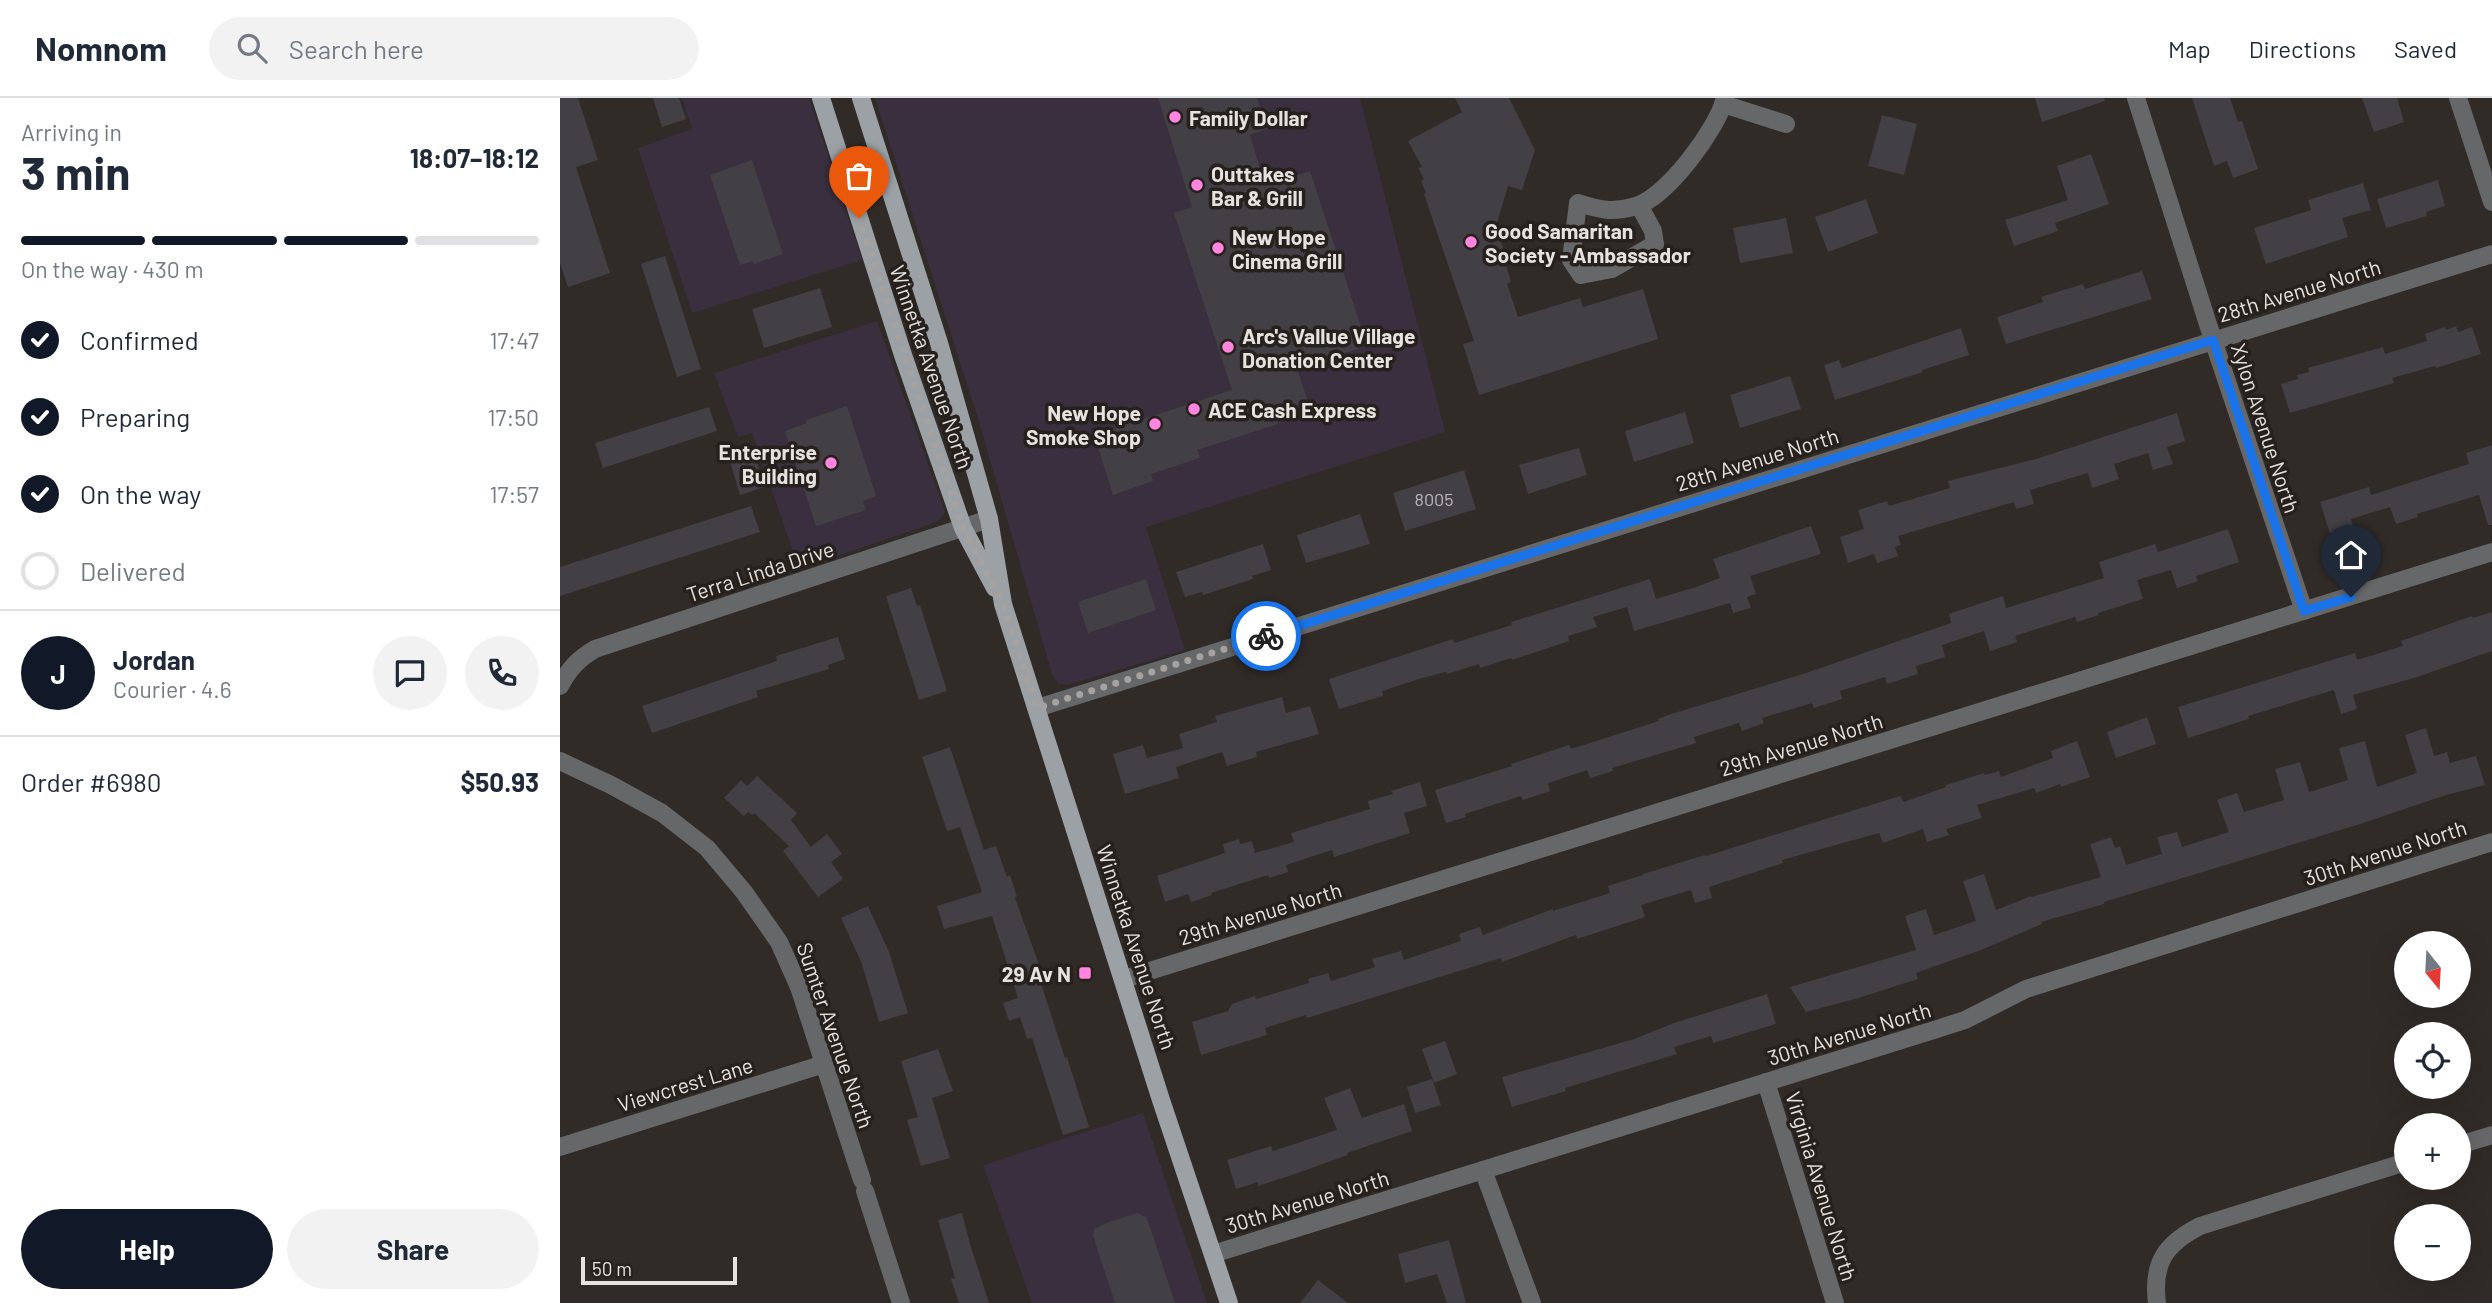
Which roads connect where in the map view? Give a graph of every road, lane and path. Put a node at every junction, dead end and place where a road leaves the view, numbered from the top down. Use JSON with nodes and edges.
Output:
{"nodes":[{"id":1,"x":821,"y":98,"type":"edge"},
{"id":2,"x":861,"y":98,"type":"edge"},
{"id":3,"x":2136,"y":98,"type":"edge"},
{"id":4,"x":2458,"y":98,"type":"edge"},
{"id":5,"x":1724,"y":101,"type":"edge"},
{"id":6,"x":1786,"y":124,"type":"dead end"},
{"id":7,"x":2492,"y":202,"type":"edge"},
{"id":8,"x":1639,"y":205,"type":"junction"},
{"id":9,"x":2492,"y":254,"type":"edge"},
{"id":10,"x":2213,"y":340,"type":"junction"},
{"id":11,"x":989,"y":519,"type":"junction"},
{"id":12,"x":963,"y":528,"type":"junction"},
{"id":13,"x":2492,"y":552,"type":"edge"},
{"id":14,"x":1003,"y":604,"type":"junction"},
{"id":15,"x":2304,"y":611,"type":"junction"},
{"id":16,"x":560,"y":686,"type":"edge"},
{"id":17,"x":1037,"y":708,"type":"junction"},
{"id":18,"x":560,"y":761,"type":"edge"},
{"id":19,"x":2492,"y":842,"type":"edge"},
{"id":20,"x":1124,"y":979,"type":"junction"},
{"id":21,"x":824,"y":1064,"type":"junction"},
{"id":22,"x":1766,"y":1082,"type":"junction"},
{"id":23,"x":2492,"y":1135,"type":"edge"},
{"id":24,"x":2471,"y":1141,"type":"edge"},
{"id":25,"x":560,"y":1147,"type":"edge"},
{"id":26,"x":2394,"y":1166,"type":"edge"},
{"id":27,"x":1483,"y":1170,"type":"junction"},
{"id":28,"x":1213,"y":1254,"type":"junction"},
{"id":29,"x":901,"y":1303,"type":"edge"},
{"id":30,"x":1229,"y":1303,"type":"edge"},
{"id":31,"x":1532,"y":1303,"type":"edge"},
{"id":32,"x":1835,"y":1303,"type":"edge"},
{"id":33,"x":2157,"y":1303,"type":"edge"}],
"edges":[{"from":1,"to":12,"type":"main road","name":"Winnetka Avenue North"},
{"from":2,"to":11,"type":"main road","name":"Winnetka Avenue North"},
{"from":3,"to":10,"type":"street","name":"Xylon Avenue North"},
{"from":4,"to":7,"type":"street"},
{"from":5,"to":6,"type":"street"},
{"from":5,"to":8,"type":"street"},
{"from":8,"to":8,"type":"street"},
{"from":9,"to":10,"type":"street","name":"28th Avenue North"},
{"from":10,"to":15,"type":"street","name":"Xylon Avenue North"},
{"from":10,"to":17,"type":"street","name":"28th Avenue North"},
{"from":11,"to":12,"type":"street","name":"Terra Linda Drive"},
{"from":11,"to":14,"type":"main road","name":"Winnetka Avenue North"},
{"from":12,"to":14,"type":"main road","name":"Winnetka Avenue North"},
{"from":12,"to":16,"type":"street","name":"Terra Linda Drive"},
{"from":13,"to":15,"type":"street","name":"29th Avenue North"},
{"from":14,"to":17,"type":"main road","name":"Winnetka Avenue North"},
{"from":15,"to":20,"type":"street","name":"29th Avenue North"},
{"from":17,"to":20,"type":"main road","name":"Winnetka Avenue North"},
{"from":18,"to":21,"type":"street","name":"Sumter Avenue North"},
{"from":19,"to":22,"type":"street","name":"30th Avenue North"},
{"from":20,"to":28,"type":"main road","name":"Winnetka Avenue North"},
{"from":21,"to":25,"type":"street","name":"Viewcrest Lane"},
{"from":21,"to":29,"type":"street","name":"Sumter Avenue North"},
{"from":22,"to":27,"type":"street","name":"30th Avenue North"},
{"from":22,"to":32,"type":"street","name":"Virginia Avenue North"},
{"from":23,"to":24,"type":"street"},
{"from":26,"to":33,"type":"street"},
{"from":27,"to":28,"type":"street","name":"30th Avenue North"},
{"from":27,"to":31,"type":"street"},
{"from":28,"to":30,"type":"main road","name":"Winnetka Avenue North"}]}
